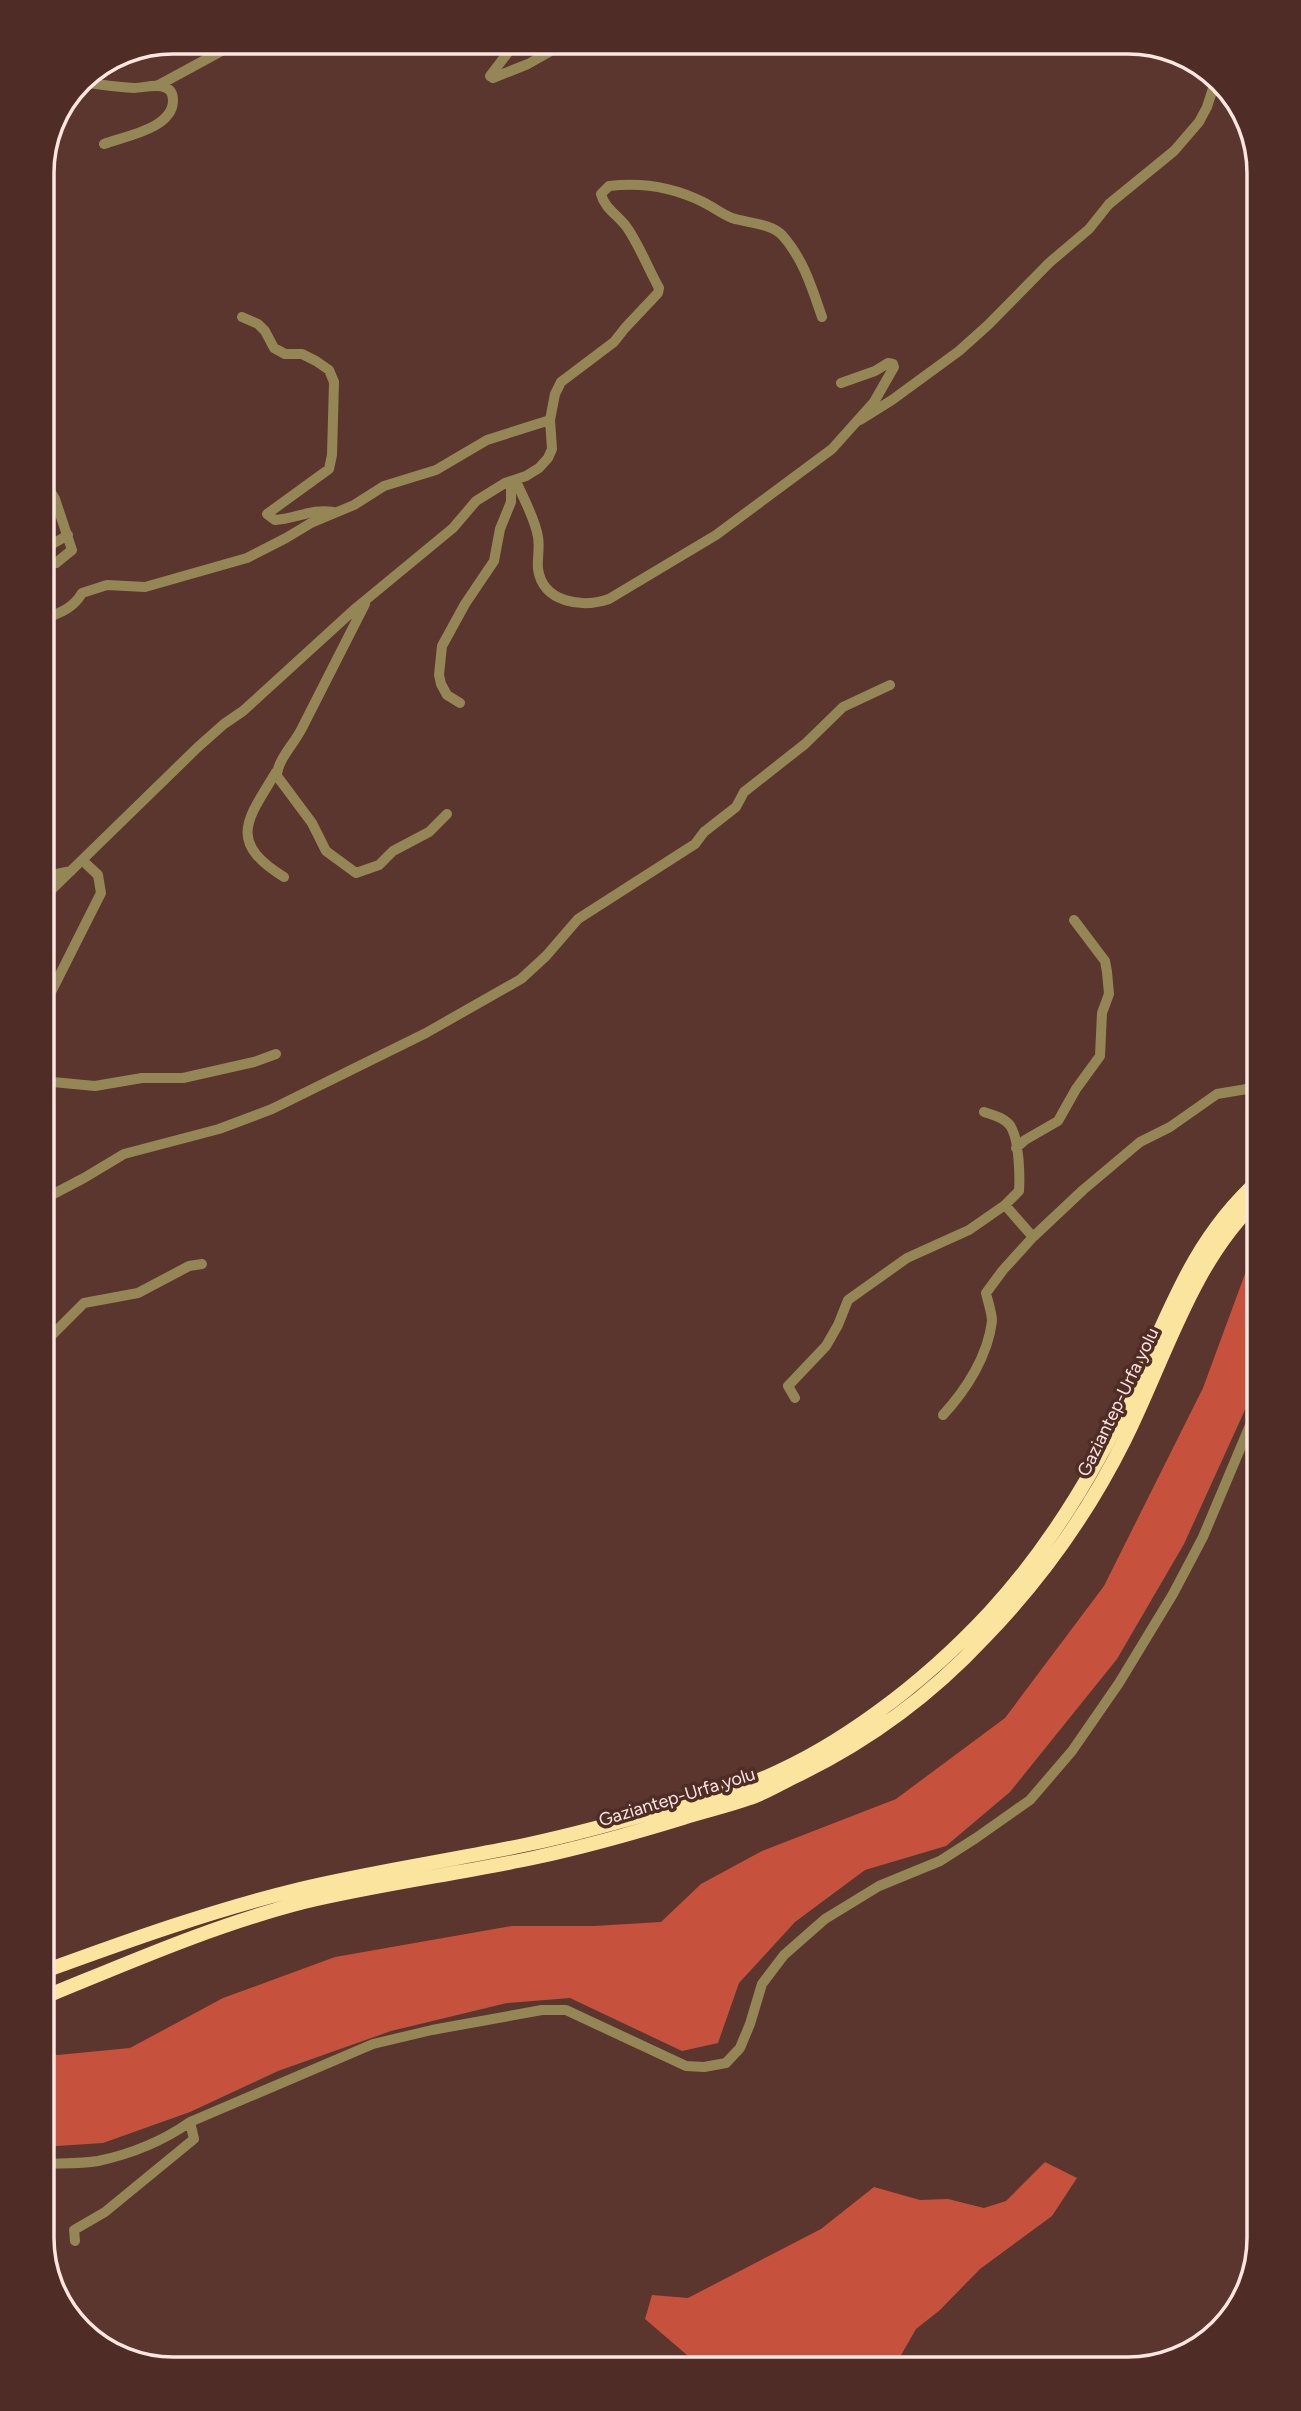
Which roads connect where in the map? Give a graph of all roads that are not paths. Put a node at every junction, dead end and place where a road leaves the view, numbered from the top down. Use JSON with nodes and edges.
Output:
{"nodes":[{"id":1,"x":216,"y":54,"type":"edge"},
{"id":2,"x":507,"y":54,"type":"edge"},
{"id":3,"x":545,"y":54,"type":"edge"},
{"id":4,"x":95,"y":84,"type":"edge"},
{"id":5,"x":156,"y":86,"type":"junction"},
{"id":6,"x":1212,"y":90,"type":"edge"},
{"id":7,"x":104,"y":144,"type":"dead end"},
{"id":8,"x":242,"y":317,"type":"dead end"},
{"id":9,"x":822,"y":317,"type":"dead end"},
{"id":10,"x":841,"y":383,"type":"dead end"},
{"id":11,"x":550,"y":420,"type":"junction"},
{"id":12,"x":857,"y":422,"type":"junction"},
{"id":13,"x":513,"y":481,"type":"junction"},
{"id":14,"x":55,"y":499,"type":"edge"},
{"id":15,"x":337,"y":512,"type":"junction"},
{"id":16,"x":68,"y":535,"type":"junction"},
{"id":17,"x":55,"y":543,"type":"edge"},
{"id":18,"x":55,"y":563,"type":"edge"},
{"id":19,"x":369,"y":598,"type":"junction"},
{"id":20,"x":55,"y":615,"type":"edge"},
{"id":21,"x":890,"y":685,"type":"dead end"},
{"id":22,"x":460,"y":703,"type":"dead end"},
{"id":23,"x":276,"y":772,"type":"junction"},
{"id":24,"x":447,"y":814,"type":"dead end"},
{"id":25,"x":82,"y":860,"type":"junction"},
{"id":26,"x":71,"y":870,"type":"junction"},
{"id":27,"x":55,"y":874,"type":"edge"},
{"id":28,"x":284,"y":877,"type":"dead end"},
{"id":29,"x":55,"y":886,"type":"edge"},
{"id":30,"x":1074,"y":920,"type":"dead end"},
{"id":31,"x":55,"y":985,"type":"edge"},
{"id":32,"x":276,"y":1054,"type":"dead end"},
{"id":33,"x":55,"y":1082,"type":"edge"},
{"id":34,"x":1247,"y":1089,"type":"edge"},
{"id":35,"x":984,"y":1112,"type":"dead end"},
{"id":36,"x":1016,"y":1148,"type":"junction"},
{"id":37,"x":1247,"y":1192,"type":"edge"},
{"id":38,"x":55,"y":1193,"type":"edge"},
{"id":39,"x":1005,"y":1205,"type":"junction"},
{"id":40,"x":1247,"y":1212,"type":"edge"},
{"id":41,"x":1033,"y":1237,"type":"junction"},
{"id":42,"x":202,"y":1264,"type":"dead end"},
{"id":43,"x":54,"y":1333,"type":"edge"},
{"id":44,"x":795,"y":1398,"type":"dead end"},
{"id":45,"x":943,"y":1415,"type":"dead end"},
{"id":46,"x":1247,"y":1432,"type":"edge"},
{"id":47,"x":54,"y":1968,"type":"edge"},
{"id":48,"x":54,"y":1993,"type":"edge"},
{"id":49,"x":190,"y":2122,"type":"junction"},
{"id":50,"x":54,"y":2163,"type":"edge"},
{"id":51,"x":75,"y":2241,"type":"dead end"}],
"edges":[{"from":1,"to":5,"type":"street"},
{"from":2,"to":3,"type":"street"},
{"from":4,"to":5,"type":"street"},
{"from":5,"to":7,"type":"street"},
{"from":6,"to":12,"type":"street"},
{"from":8,"to":15,"type":"street"},
{"from":9,"to":11,"type":"street"},
{"from":10,"to":12,"type":"street"},
{"from":11,"to":13,"type":"street"},
{"from":11,"to":15,"type":"street"},
{"from":12,"to":13,"type":"street"},
{"from":13,"to":19,"type":"street"},
{"from":13,"to":22,"type":"street"},
{"from":14,"to":16,"type":"street"},
{"from":15,"to":20,"type":"street"},
{"from":16,"to":17,"type":"street"},
{"from":16,"to":18,"type":"street"},
{"from":19,"to":23,"type":"street"},
{"from":19,"to":25,"type":"street"},
{"from":21,"to":38,"type":"street"},
{"from":23,"to":24,"type":"street"},
{"from":23,"to":28,"type":"street"},
{"from":25,"to":26,"type":"street"},
{"from":25,"to":31,"type":"street"},
{"from":26,"to":27,"type":"street"},
{"from":26,"to":29,"type":"street"},
{"from":30,"to":36,"type":"street"},
{"from":32,"to":33,"type":"street"},
{"from":34,"to":41,"type":"street"},
{"from":35,"to":36,"type":"street"},
{"from":36,"to":39,"type":"street"},
{"from":37,"to":47,"type":"highway","name":"Gaziantep-Urfa yolu"},
{"from":39,"to":41,"type":"street"},
{"from":39,"to":44,"type":"street"},
{"from":40,"to":48,"type":"highway","name":"Gaziantep-Urfa yolu"},
{"from":41,"to":45,"type":"street"},
{"from":42,"to":43,"type":"street"},
{"from":46,"to":49,"type":"street"},
{"from":49,"to":50,"type":"street"},
{"from":49,"to":51,"type":"street"}]}
